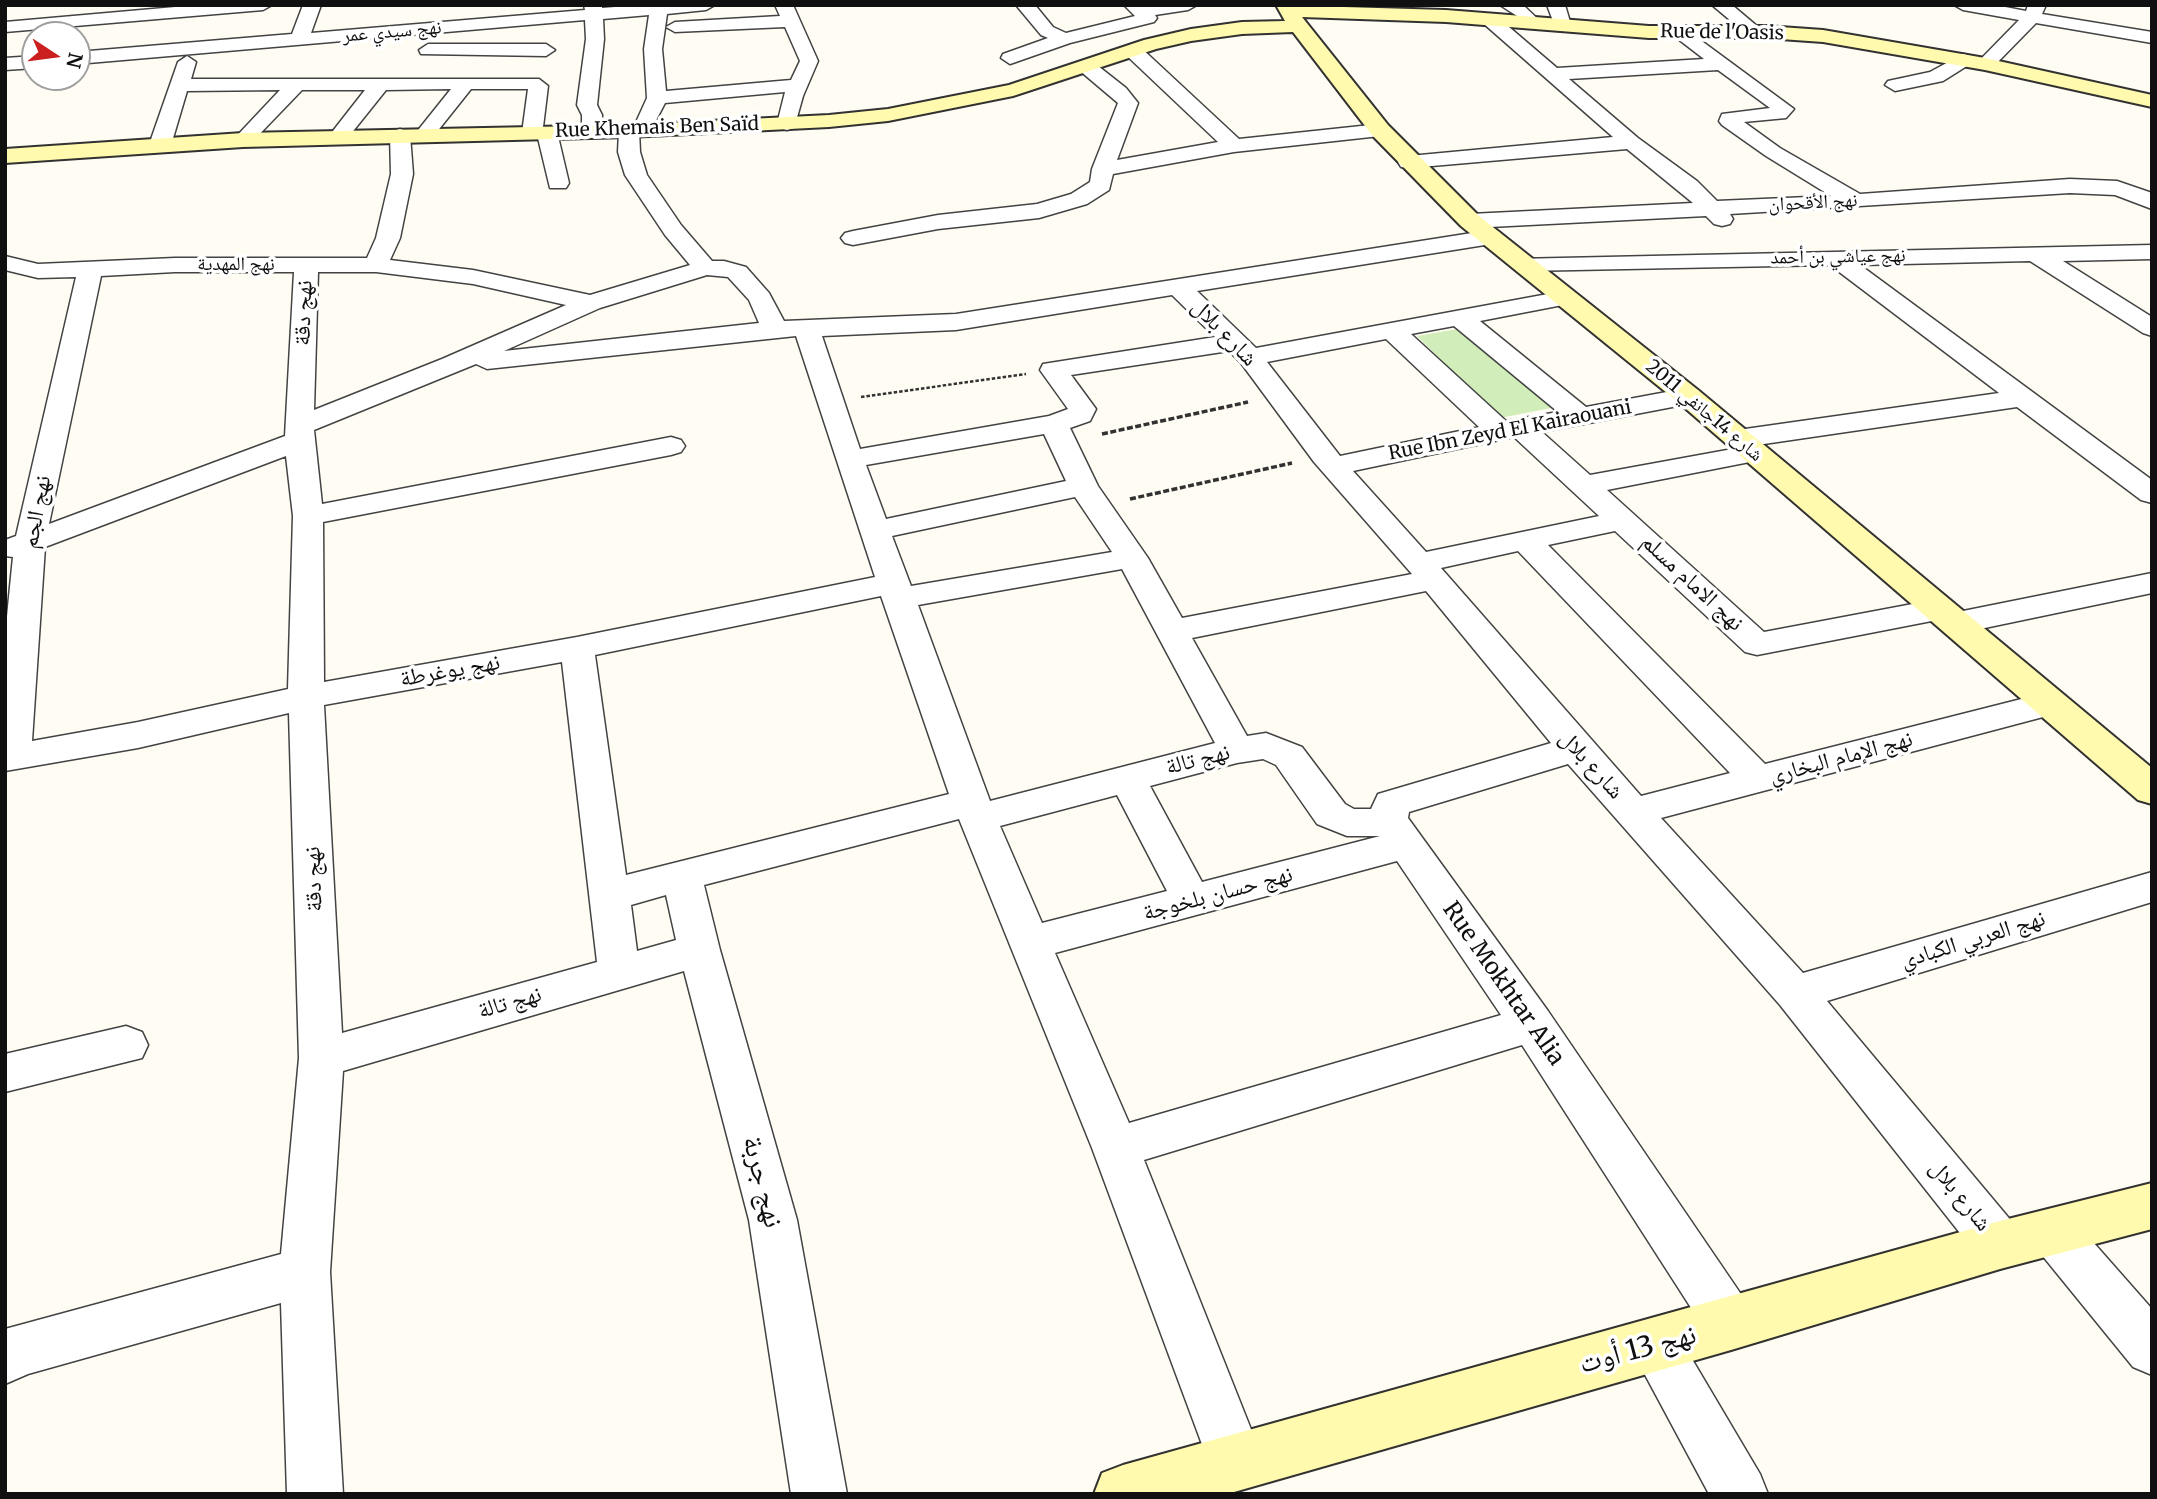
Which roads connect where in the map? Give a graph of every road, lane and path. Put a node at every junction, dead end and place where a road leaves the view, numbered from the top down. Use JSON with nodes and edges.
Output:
{"nodes":[{"id":1,"x":263,"y":5,"type":"edge"},
{"id":2,"x":312,"y":5,"type":"edge"},
{"id":3,"x":440,"y":5,"type":"edge"},
{"id":4,"x":706,"y":5,"type":"edge"},
{"id":5,"x":1025,"y":5,"type":"edge"},
{"id":6,"x":1188,"y":5,"type":"edge"},
{"id":7,"x":1509,"y":5,"type":"edge"},
{"id":8,"x":1556,"y":5,"type":"edge"},
{"id":9,"x":1721,"y":5,"type":"edge"},
{"id":10,"x":1963,"y":5,"type":"edge"},
{"id":11,"x":207,"y":8,"type":"edge"},
{"id":12,"x":1137,"y":9,"type":"edge"},
{"id":13,"x":1347,"y":9,"type":"edge"},
{"id":14,"x":593,"y":10,"type":"edge"},
{"id":15,"x":2035,"y":11,"type":"edge"},
{"id":16,"x":514,"y":13,"type":"edge"},
{"id":17,"x":787,"y":13,"type":"edge"},
{"id":18,"x":658,"y":14,"type":"edge"},
{"id":19,"x":1290,"y":14,"type":"edge"},
{"id":20,"x":375,"y":15,"type":"dead end"},
{"id":21,"x":1489,"y":19,"type":"junction"},
{"id":22,"x":1533,"y":23,"type":"junction"},
{"id":23,"x":1562,"y":25,"type":"junction"},
{"id":24,"x":5,"y":27,"type":"edge"},
{"id":25,"x":441,"y":28,"type":"junction"},
{"id":26,"x":1678,"y":32,"type":"junction"},
{"id":27,"x":1755,"y":32,"type":"junction"},
{"id":28,"x":2152,"y":38,"type":"edge"},
{"id":29,"x":1063,"y":39,"type":"junction"},
{"id":30,"x":293,"y":41,"type":"junction"},
{"id":31,"x":373,"y":42,"type":"junction"},
{"id":32,"x":191,"y":49,"type":"junction"},
{"id":33,"x":546,"y":50,"type":"dead end"},
{"id":34,"x":1132,"y":50,"type":"junction"},
{"id":35,"x":416,"y":51,"type":"dead end"},
{"id":36,"x":91,"y":57,"type":"edge"},
{"id":37,"x":1010,"y":58,"type":"dead end"},
{"id":38,"x":1963,"y":60,"type":"junction"},
{"id":39,"x":1723,"y":64,"type":"junction"},
{"id":40,"x":1985,"y":64,"type":"junction"},
{"id":41,"x":1086,"y":66,"type":"junction"},
{"id":42,"x":1551,"y":74,"type":"junction"},
{"id":43,"x":466,"y":83,"type":"junction"},
{"id":44,"x":380,"y":84,"type":"junction"},
{"id":45,"x":180,"y":85,"type":"junction"},
{"id":46,"x":799,"y":85,"type":"junction"},
{"id":47,"x":1895,"y":85,"type":"dead end"},
{"id":48,"x":295,"y":86,"type":"junction"},
{"id":49,"x":657,"y":98,"type":"junction"},
{"id":50,"x":2152,"y":101,"type":"edge"},
{"id":51,"x":787,"y":124,"type":"junction"},
{"id":52,"x":636,"y":130,"type":"junction"},
{"id":53,"x":1380,"y":130,"type":"junction"},
{"id":54,"x":592,"y":131,"type":"junction"},
{"id":55,"x":539,"y":133,"type":"junction"},
{"id":56,"x":425,"y":134,"type":"junction"},
{"id":57,"x":400,"y":135,"type":"junction"},
{"id":58,"x":339,"y":136,"type":"junction"},
{"id":59,"x":243,"y":140,"type":"junction"},
{"id":60,"x":1631,"y":142,"type":"junction"},
{"id":61,"x":160,"y":145,"type":"junction"},
{"id":62,"x":1234,"y":146,"type":"junction"},
{"id":63,"x":5,"y":156,"type":"edge"},
{"id":64,"x":1409,"y":162,"type":"junction"},
{"id":65,"x":1103,"y":169,"type":"junction"},
{"id":66,"x":558,"y":183,"type":"dead end"},
{"id":67,"x":1856,"y":201,"type":"junction"},
{"id":68,"x":2152,"y":202,"type":"edge"},
{"id":69,"x":1712,"y":209,"type":"junction"},
{"id":70,"x":1480,"y":229,"type":"junction"},
{"id":71,"x":853,"y":238,"type":"dead end"},
{"id":72,"x":2152,"y":252,"type":"edge"},
{"id":73,"x":2035,"y":254,"type":"junction"},
{"id":74,"x":1761,"y":258,"type":"junction"},
{"id":75,"x":1835,"y":258,"type":"junction"},
{"id":76,"x":5,"y":263,"type":"edge"},
{"id":77,"x":1524,"y":264,"type":"junction"},
{"id":78,"x":306,"y":265,"type":"junction"},
{"id":79,"x":376,"y":265,"type":"junction"},
{"id":80,"x":705,"y":268,"type":"junction"},
{"id":81,"x":90,"y":270,"type":"junction"},
{"id":82,"x":38,"y":271,"type":"junction"},
{"id":83,"x":5,"y":284,"type":"edge"},
{"id":84,"x":1179,"y":288,"type":"junction"},
{"id":85,"x":1564,"y":298,"type":"junction"},
{"id":86,"x":591,"y":303,"type":"junction"},
{"id":87,"x":1460,"y":318,"type":"junction"},
{"id":88,"x":2152,"y":328,"type":"edge"},
{"id":89,"x":790,"y":329,"type":"junction"},
{"id":90,"x":1393,"y":332,"type":"junction"},
{"id":91,"x":1243,"y":349,"type":"junction"},
{"id":92,"x":451,"y":365,"type":"junction"},
{"id":93,"x":1053,"y":370,"type":"junction"},
{"id":94,"x":1279,"y":395,"type":"junction"},
{"id":95,"x":1688,"y":396,"type":"junction"},
{"id":96,"x":2021,"y":398,"type":"junction"},
{"id":97,"x":829,"y":402,"type":"junction"},
{"id":98,"x":1580,"y":416,"type":"junction"},
{"id":99,"x":1510,"y":429,"type":"junction"},
{"id":100,"x":299,"y":433,"type":"junction"},
{"id":101,"x":1058,"y":434,"type":"junction"},
{"id":102,"x":671,"y":446,"type":"dead end"},
{"id":103,"x":1746,"y":446,"type":"junction"},
{"id":104,"x":850,"y":459,"type":"junction"},
{"id":105,"x":1328,"y":461,"type":"junction"},
{"id":106,"x":1586,"y":485,"type":"junction"},
{"id":107,"x":2152,"y":494,"type":"edge"},
{"id":108,"x":1090,"y":496,"type":"junction"},
{"id":109,"x":308,"y":516,"type":"junction"},
{"id":110,"x":1622,"y":520,"type":"junction"},
{"id":111,"x":876,"y":530,"type":"junction"},
{"id":112,"x":1525,"y":540,"type":"junction"},
{"id":113,"x":17,"y":546,"type":"edge"},
{"id":114,"x":1132,"y":558,"type":"junction"},
{"id":115,"x":1426,"y":572,"type":"junction"},
{"id":116,"x":2149,"y":586,"type":"edge"},
{"id":117,"x":897,"y":591,"type":"junction"},
{"id":118,"x":1947,"y":616,"type":"junction"},
{"id":119,"x":1172,"y":631,"type":"junction"},
{"id":120,"x":577,"y":648,"type":"junction"},
{"id":121,"x":306,"y":697,"type":"junction"},
{"id":122,"x":2049,"y":704,"type":"junction"},
{"id":123,"x":1576,"y":749,"type":"junction"},
{"id":124,"x":1237,"y":750,"type":"junction"},
{"id":125,"x":8,"y":758,"type":"edge"},
{"id":126,"x":1126,"y":779,"type":"junction"},
{"id":127,"x":1758,"y":779,"type":"junction"},
{"id":128,"x":2152,"y":790,"type":"edge"},
{"id":129,"x":974,"y":810,"type":"junction"},
{"id":130,"x":1633,"y":812,"type":"junction"},
{"id":131,"x":1397,"y":832,"type":"junction"},
{"id":132,"x":682,"y":875,"type":"junction"},
{"id":133,"x":2152,"y":887,"type":"edge"},
{"id":134,"x":608,"y":895,"type":"junction"},
{"id":135,"x":1192,"y":901,"type":"junction"},
{"id":136,"x":1030,"y":943,"type":"junction"},
{"id":137,"x":699,"y":950,"type":"junction"},
{"id":138,"x":620,"y":972,"type":"junction"},
{"id":139,"x":1795,"y":993,"type":"junction"},
{"id":140,"x":1532,"y":1024,"type":"junction"},
{"id":141,"x":127,"y":1045,"type":"dead end"},
{"id":142,"x":321,"y":1058,"type":"junction"},
{"id":143,"x":5,"y":1073,"type":"edge"},
{"id":144,"x":1116,"y":1148,"type":"junction"},
{"id":145,"x":2152,"y":1206,"type":"edge"},
{"id":146,"x":2054,"y":1233,"type":"junction"},
{"id":147,"x":2000,"y":1245,"type":"junction"},
{"id":148,"x":305,"y":1272,"type":"junction"},
{"id":149,"x":1731,"y":1324,"type":"junction"},
{"id":150,"x":1655,"y":1345,"type":"junction"},
{"id":151,"x":2152,"y":1349,"type":"edge"},
{"id":152,"x":5,"y":1359,"type":"edge"},
{"id":153,"x":1218,"y":1475,"type":"edge"},
{"id":154,"x":315,"y":1494,"type":"edge"},
{"id":155,"x":819,"y":1494,"type":"edge"},
{"id":156,"x":1123,"y":1494,"type":"edge"},
{"id":157,"x":1740,"y":1494,"type":"edge"}],
"edges":[{"from":1,"to":11,"type":"street"},
{"from":2,"to":30,"type":"street"},
{"from":3,"to":25,"type":"street"},
{"from":4,"to":18,"type":"street","name":"نهج سيدي عمر"},
{"from":5,"to":29,"type":"street"},
{"from":6,"to":12,"type":"street"},
{"from":7,"to":22,"type":"street"},
{"from":8,"to":23,"type":"street"},
{"from":9,"to":27,"type":"street"},
{"from":10,"to":15,"type":"street"},
{"from":11,"to":24,"type":"street"},
{"from":11,"to":32,"type":"street"},
{"from":12,"to":29,"type":"street"},
{"from":13,"to":19,"type":"street","name":"Rue de l'Oasis"},
{"from":13,"to":21,"type":"street","name":"Rue de l'Oasis"},
{"from":14,"to":16,"type":"street","name":"نهج سيدي عمر"},
{"from":14,"to":18,"type":"street","name":"نهج سيدي عمر"},
{"from":14,"to":54,"type":"street"},
{"from":15,"to":28,"type":"street"},
{"from":15,"to":40,"type":"street"},
{"from":16,"to":25,"type":"street","name":"نهج سيدي عمر"},
{"from":17,"to":18,"type":"street"},
{"from":17,"to":46,"type":"street"},
{"from":18,"to":49,"type":"street"},
{"from":19,"to":34,"type":"street","name":"Rue Khemais Ben Saïd"},
{"from":19,"to":53,"type":"street","name":"شارع 14جانفي 2011"},
{"from":20,"to":31,"type":"street"},
{"from":21,"to":22,"type":"street","name":"Rue de l'Oasis"},
{"from":21,"to":42,"type":"street"},
{"from":22,"to":23,"type":"street","name":"Rue de l'Oasis"},
{"from":23,"to":26,"type":"street","name":"Rue de l'Oasis"},
{"from":25,"to":31,"type":"street","name":"نهج سيدي عمر"},
{"from":26,"to":27,"type":"street","name":"Rue de l'Oasis"},
{"from":26,"to":39,"type":"street"},
{"from":27,"to":38,"type":"street","name":"Rue de l'Oasis"},
{"from":29,"to":37,"type":"street"},
{"from":30,"to":31,"type":"street","name":"نهج سيدي عمر"},
{"from":30,"to":32,"type":"street"},
{"from":32,"to":36,"type":"street"},
{"from":32,"to":45,"type":"street"},
{"from":33,"to":35,"type":"street"},
{"from":34,"to":41,"type":"street","name":"Rue Khemais Ben Saïd"},
{"from":34,"to":62,"type":"street"},
{"from":38,"to":40,"type":"street","name":"Rue de l'Oasis"},
{"from":38,"to":47,"type":"street"},
{"from":39,"to":42,"type":"street"},
{"from":39,"to":67,"type":"street"},
{"from":40,"to":50,"type":"street","name":"Rue de l'Oasis"},
{"from":41,"to":51,"type":"street","name":"Rue Khemais Ben Saïd"},
{"from":41,"to":65,"type":"street"},
{"from":42,"to":60,"type":"street"},
{"from":43,"to":44,"type":"street"},
{"from":43,"to":55,"type":"street"},
{"from":43,"to":56,"type":"street"},
{"from":44,"to":48,"type":"street"},
{"from":44,"to":58,"type":"street"},
{"from":45,"to":48,"type":"street"},
{"from":45,"to":61,"type":"street"},
{"from":46,"to":49,"type":"street"},
{"from":46,"to":51,"type":"street"},
{"from":48,"to":59,"type":"street"},
{"from":49,"to":52,"type":"street"},
{"from":51,"to":52,"type":"street","name":"Rue Khemais Ben Saïd"},
{"from":52,"to":54,"type":"street","name":"Rue Khemais Ben Saïd"},
{"from":52,"to":80,"type":"street"},
{"from":53,"to":62,"type":"street"},
{"from":53,"to":64,"type":"street","name":"شارع 14جانفي 2011"},
{"from":54,"to":55,"type":"street","name":"Rue Khemais Ben Saïd"},
{"from":55,"to":56,"type":"street","name":"Rue Khemais Ben Saïd"},
{"from":55,"to":66,"type":"street"},
{"from":56,"to":57,"type":"street","name":"Rue Khemais Ben Saïd"},
{"from":57,"to":58,"type":"street","name":"Rue Khemais Ben Saïd"},
{"from":57,"to":79,"type":"street"},
{"from":58,"to":59,"type":"street","name":"Rue Khemais Ben Saïd"},
{"from":59,"to":61,"type":"street","name":"Rue Khemais Ben Saïd"},
{"from":60,"to":64,"type":"street"},
{"from":60,"to":69,"type":"street"},
{"from":61,"to":63,"type":"street","name":"Rue Khemais Ben Saïd"},
{"from":62,"to":65,"type":"street"},
{"from":64,"to":70,"type":"street","name":"شارع 14جانفي 2011"},
{"from":65,"to":71,"type":"street"},
{"from":67,"to":68,"type":"street","name":"نهج الأقحوان"},
{"from":67,"to":69,"type":"street","name":"نهج الأقحوان"},
{"from":69,"to":70,"type":"street","name":"نهج الأقحوان"},
{"from":69,"to":74,"type":"street"},
{"from":70,"to":77,"type":"street","name":"شارع 14جانفي 2011"},
{"from":70,"to":84,"type":"street","name":"نهج الأقحوان"},
{"from":72,"to":73,"type":"street","name":"نهج عياشي بن أحمد"},
{"from":73,"to":75,"type":"street","name":"نهج عياشي بن أحمد"},
{"from":73,"to":88,"type":"street"},
{"from":74,"to":75,"type":"street","name":"نهج عياشي بن أحمد"},
{"from":74,"to":77,"type":"street","name":"نهج عياشي بن أحمد"},
{"from":75,"to":96,"type":"street"},
{"from":76,"to":82,"type":"street","name":"نهج المهدية"},
{"from":77,"to":85,"type":"street","name":"شارع 14جانفي 2011"},
{"from":78,"to":79,"type":"street","name":"نهج المهدية"},
{"from":78,"to":81,"type":"street","name":"نهج المهدية"},
{"from":78,"to":100,"type":"street","name":"نهج دقة"},
{"from":79,"to":86,"type":"street","name":"نهج المهدية"},
{"from":80,"to":86,"type":"street"},
{"from":80,"to":89,"type":"street"},
{"from":81,"to":82,"type":"street","name":"نهج المهدية"},
{"from":81,"to":113,"type":"street","name":"نهج الجم"},
{"from":82,"to":83,"type":"street"},
{"from":84,"to":89,"type":"street","name":"نهج الأقحوان"},
{"from":84,"to":91,"type":"street","name":"شارع بلال"},
{"from":85,"to":87,"type":"street"},
{"from":85,"to":95,"type":"street","name":"شارع 14جانفي 2011"},
{"from":86,"to":92,"type":"street"},
{"from":87,"to":90,"type":"street"},
{"from":87,"to":98,"type":"street"},
{"from":89,"to":92,"type":"street","name":"نهج الأقحوان"},
{"from":89,"to":97,"type":"street"},
{"from":90,"to":91,"type":"street"},
{"from":90,"to":99,"type":"street","name":"نهج الامام مسلم"},
{"from":91,"to":93,"type":"street"},
{"from":91,"to":94,"type":"street","name":"شارع بلال"},
{"from":92,"to":100,"type":"street"},
{"from":93,"to":97,"type":"path"},
{"from":93,"to":101,"type":"street"},
{"from":94,"to":101,"type":"path"},
{"from":94,"to":105,"type":"street","name":"شارع بلال"},
{"from":95,"to":98,"type":"street","name":"Rue Ibn Zeyd El Kairaouani"},
{"from":95,"to":103,"type":"street","name":"شارع 14جانفي 2011"},
{"from":96,"to":103,"type":"street"},
{"from":96,"to":107,"type":"street"},
{"from":97,"to":104,"type":"street"},
{"from":98,"to":99,"type":"street","name":"Rue Ibn Zeyd El Kairaouani"},
{"from":99,"to":105,"type":"street","name":"Rue Ibn Zeyd El Kairaouani"},
{"from":99,"to":106,"type":"street","name":"نهج الامام مسلم"},
{"from":100,"to":109,"type":"street","name":"نهج دقة"},
{"from":100,"to":113,"type":"street"},
{"from":101,"to":104,"type":"street"},
{"from":101,"to":108,"type":"street"},
{"from":102,"to":109,"type":"street"},
{"from":103,"to":106,"type":"street"},
{"from":103,"to":118,"type":"street","name":"شارع 14جانفي 2011"},
{"from":104,"to":111,"type":"street"},
{"from":105,"to":108,"type":"path"},
{"from":105,"to":115,"type":"street","name":"شارع بلال"},
{"from":106,"to":110,"type":"street","name":"نهج الامام مسلم"},
{"from":108,"to":111,"type":"street"},
{"from":108,"to":114,"type":"street"},
{"from":109,"to":121,"type":"street","name":"نهج دقة"},
{"from":110,"to":112,"type":"street"},
{"from":110,"to":118,"type":"street","name":"نهج الامام مسلم"},
{"from":111,"to":117,"type":"street"},
{"from":112,"to":115,"type":"street"},
{"from":112,"to":127,"type":"street"},
{"from":113,"to":125,"type":"street","name":"نهج الجم"},
{"from":114,"to":117,"type":"street","name":"نهج يوغرطة"},
{"from":114,"to":119,"type":"street"},
{"from":115,"to":119,"type":"street"},
{"from":115,"to":123,"type":"street","name":"شارع بلال"},
{"from":116,"to":118,"type":"street"},
{"from":117,"to":120,"type":"street","name":"نهج يوغرطة"},
{"from":117,"to":129,"type":"street"},
{"from":118,"to":122,"type":"street","name":"شارع 14جانفي 2011"},
{"from":119,"to":124,"type":"street"},
{"from":120,"to":121,"type":"street","name":"نهج يوغرطة"},
{"from":120,"to":134,"type":"street"},
{"from":121,"to":125,"type":"street","name":"نهج يوغرطة"},
{"from":121,"to":142,"type":"street","name":"نهج دقة"},
{"from":122,"to":127,"type":"street","name":"نهج الإمام البخاري"},
{"from":122,"to":128,"type":"street","name":"شارع 14جانفي 2011"},
{"from":123,"to":130,"type":"street","name":"شارع بلال"},
{"from":123,"to":131,"type":"street"},
{"from":124,"to":126,"type":"street","name":"نهج تالة"},
{"from":124,"to":131,"type":"street","name":"نهج تالة"},
{"from":126,"to":129,"type":"street","name":"نهج تالة"},
{"from":126,"to":135,"type":"street"},
{"from":127,"to":130,"type":"street","name":"نهج الإمام البخاري"},
{"from":129,"to":132,"type":"street","name":"نهج تالة"},
{"from":129,"to":136,"type":"street"},
{"from":130,"to":139,"type":"street","name":"شارع بلال"},
{"from":131,"to":135,"type":"street","name":"نهج حسان بلخوجة"},
{"from":131,"to":140,"type":"street","name":"Rue Mokhtar Alia"},
{"from":132,"to":134,"type":"street","name":"نهج تالة"},
{"from":132,"to":137,"type":"street","name":"نهج جربة"},
{"from":133,"to":139,"type":"street","name":"نهج العربي الكبادي"},
{"from":134,"to":138,"type":"street"},
{"from":135,"to":136,"type":"street","name":"نهج حسان بلخوجة"},
{"from":136,"to":144,"type":"street"},
{"from":137,"to":138,"type":"street","name":"نهج تالة"},
{"from":137,"to":155,"type":"street","name":"نهج جربة"},
{"from":138,"to":142,"type":"street","name":"نهج تالة"},
{"from":139,"to":147,"type":"street","name":"شارع بلال"},
{"from":140,"to":144,"type":"street"},
{"from":140,"to":149,"type":"street","name":"Rue Mokhtar Alia"},
{"from":141,"to":143,"type":"street"},
{"from":142,"to":148,"type":"street","name":"نهج دقة"},
{"from":144,"to":153,"type":"street"},
{"from":145,"to":146,"type":"street","name":"نهج 13 أوت"},
{"from":146,"to":147,"type":"street","name":"نهج 13 أوت"},
{"from":146,"to":151,"type":"street"},
{"from":147,"to":149,"type":"street","name":"نهج 13 أوت"},
{"from":148,"to":152,"type":"street"},
{"from":148,"to":154,"type":"street","name":"نهج دقة"},
{"from":149,"to":150,"type":"street","name":"نهج 13 أوت"},
{"from":150,"to":153,"type":"street","name":"نهج 13 أوت"},
{"from":150,"to":157,"type":"street"},
{"from":153,"to":156,"type":"street","name":"نهج 13 أوت"}]}
